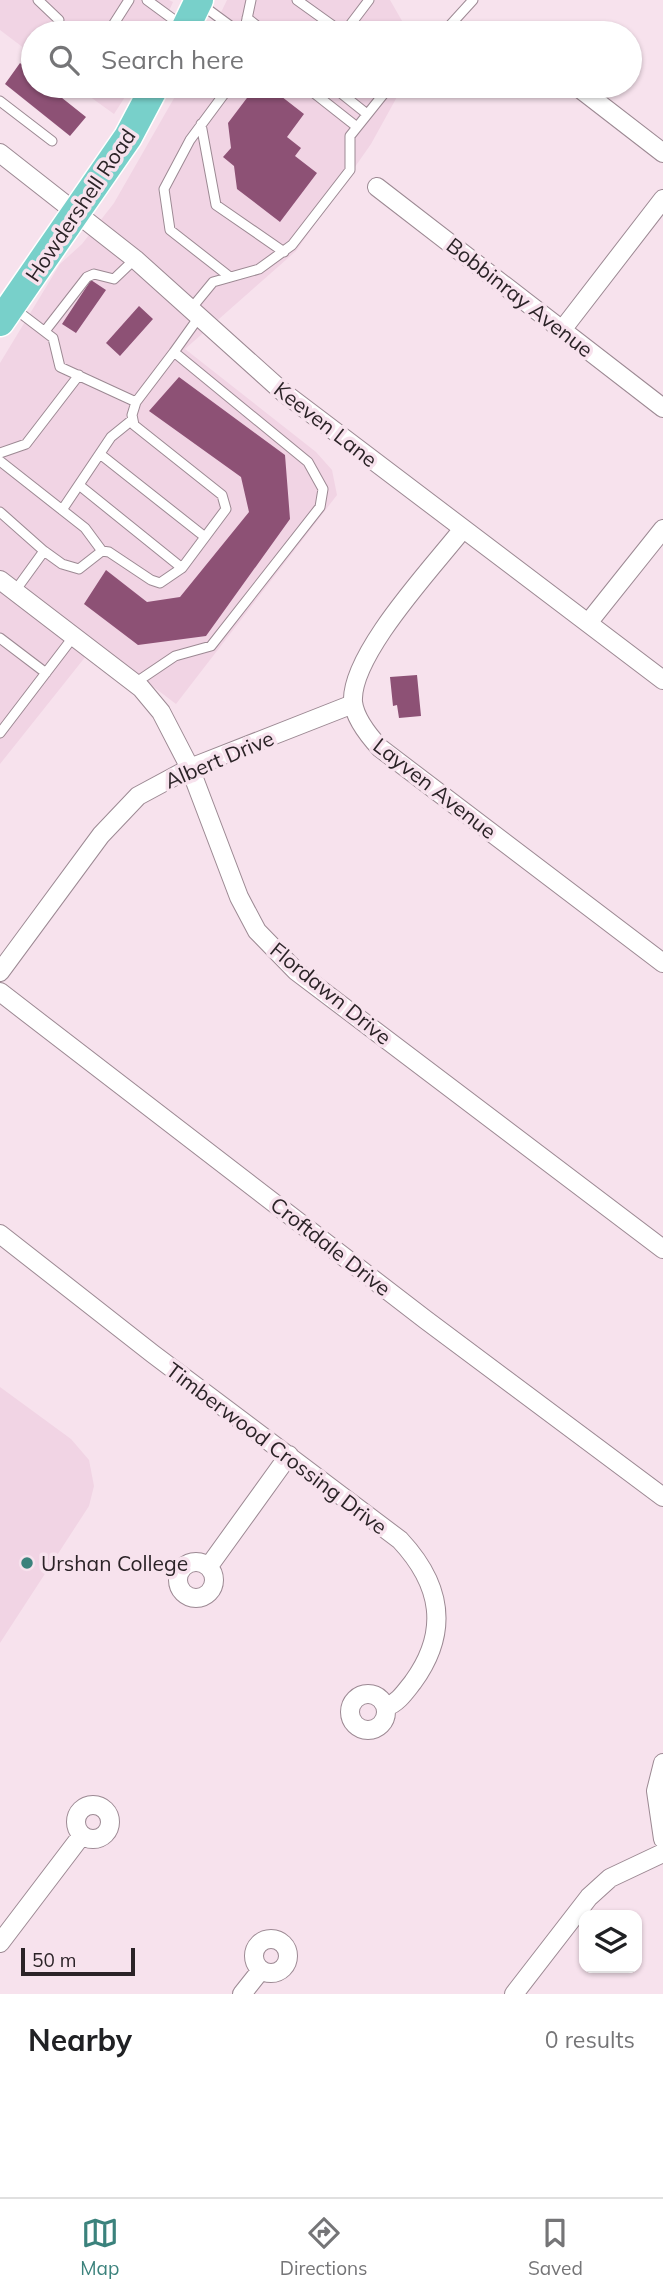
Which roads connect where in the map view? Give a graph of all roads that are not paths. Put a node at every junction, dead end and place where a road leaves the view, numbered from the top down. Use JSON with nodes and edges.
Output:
{"nodes":[{"id":1,"x":38,"y":0,"type":"edge"},
{"id":2,"x":129,"y":0,"type":"edge"},
{"id":3,"x":147,"y":0,"type":"edge"},
{"id":4,"x":251,"y":0,"type":"edge"},
{"id":5,"x":298,"y":0,"type":"edge"},
{"id":6,"x":369,"y":0,"type":"edge"},
{"id":7,"x":474,"y":0,"type":"edge"},
{"id":8,"x":198,"y":1,"type":"edge"},
{"id":9,"x":247,"y":18,"type":"junction"},
{"id":10,"x":59,"y":20,"type":"dead end"},
{"id":11,"x":116,"y":21,"type":"edge"},
{"id":12,"x":172,"y":21,"type":"edge"},
{"id":13,"x":189,"y":21,"type":"edge"},
{"id":14,"x":226,"y":21,"type":"edge"},
{"id":15,"x":246,"y":21,"type":"edge"},
{"id":16,"x":251,"y":21,"type":"edge"},
{"id":17,"x":327,"y":21,"type":"edge"},
{"id":18,"x":353,"y":21,"type":"edge"},
{"id":19,"x":454,"y":21,"type":"edge"},
{"id":20,"x":149,"y":98,"type":"edge"},
{"id":21,"x":221,"y":98,"type":"edge"},
{"id":22,"x":320,"y":98,"type":"edge"},
{"id":23,"x":347,"y":98,"type":"edge"},
{"id":24,"x":380,"y":98,"type":"edge"},
{"id":25,"x":591,"y":98,"type":"edge"},
{"id":26,"x":0,"y":101,"type":"edge"},
{"id":27,"x":367,"y":114,"type":"junction"},
{"id":28,"x":201,"y":124,"type":"junction"},
{"id":29,"x":356,"y":127,"type":"junction"},
{"id":30,"x":52,"y":141,"type":"dead end"},
{"id":31,"x":0,"y":153,"type":"edge"},
{"id":32,"x":663,"y":153,"type":"edge"},
{"id":33,"x":377,"y":187,"type":"dead end"},
{"id":34,"x":663,"y":199,"type":"edge"},
{"id":35,"x":76,"y":211,"type":"junction"},
{"id":36,"x":284,"y":252,"type":"junction"},
{"id":37,"x":135,"y":259,"type":"junction"},
{"id":38,"x":230,"y":277,"type":"junction"},
{"id":39,"x":6,"y":314,"type":"edge"},
{"id":40,"x":195,"y":314,"type":"junction"},
{"id":41,"x":562,"y":330,"type":"junction"},
{"id":42,"x":45,"y":331,"type":"junction"},
{"id":43,"x":174,"y":352,"type":"junction"},
{"id":44,"x":79,"y":375,"type":"junction"},
{"id":45,"x":136,"y":402,"type":"junction"},
{"id":46,"x":663,"y":408,"type":"edge"},
{"id":47,"x":132,"y":420,"type":"junction"},
{"id":48,"x":0,"y":453,"type":"edge"},
{"id":49,"x":100,"y":454,"type":"junction"},
{"id":50,"x":0,"y":461,"type":"edge"},
{"id":51,"x":79,"y":485,"type":"junction"},
{"id":52,"x":62,"y":510,"type":"junction"},
{"id":53,"x":0,"y":512,"type":"edge"},
{"id":54,"x":663,"y":528,"type":"edge"},
{"id":55,"x":462,"y":530,"type":"junction"},
{"id":56,"x":205,"y":537,"type":"junction"},
{"id":57,"x":44,"y":551,"type":"junction"},
{"id":58,"x":102,"y":551,"type":"junction"},
{"id":59,"x":182,"y":568,"type":"junction"},
{"id":60,"x":0,"y":580,"type":"edge"},
{"id":61,"x":15,"y":591,"type":"junction"},
{"id":62,"x":588,"y":623,"type":"junction"},
{"id":63,"x":74,"y":636,"type":"junction"},
{"id":64,"x":0,"y":638,"type":"edge"},
{"id":65,"x":46,"y":673,"type":"junction"},
{"id":66,"x":663,"y":680,"type":"edge"},
{"id":67,"x":135,"y":683,"type":"junction"},
{"id":68,"x":353,"y":704,"type":"junction"},
{"id":69,"x":0,"y":733,"type":"edge"},
{"id":70,"x":190,"y":768,"type":"junction"},
{"id":71,"x":663,"y":963,"type":"edge"},
{"id":72,"x":0,"y":972,"type":"edge"},
{"id":73,"x":0,"y":992,"type":"edge"},
{"id":74,"x":0,"y":1234,"type":"edge"},
{"id":75,"x":663,"y":1249,"type":"edge"},
{"id":76,"x":289,"y":1455,"type":"junction"},
{"id":77,"x":663,"y":1497,"type":"edge"},
{"id":78,"x":209,"y":1566,"type":"dead end"},
{"id":79,"x":386,"y":1707,"type":"dead end"},
{"id":80,"x":663,"y":1763,"type":"edge"},
{"id":81,"x":82,"y":1835,"type":"dead end"},
{"id":82,"x":663,"y":1839,"type":"edge"},
{"id":83,"x":663,"y":1853,"type":"edge"},
{"id":84,"x":0,"y":1943,"type":"edge"},
{"id":85,"x":261,"y":1970,"type":"dead end"},
{"id":86,"x":242,"y":1994,"type":"edge"},
{"id":87,"x":514,"y":1994,"type":"edge"}],
"edges":[{"from":1,"to":10,"type":"lane"},
{"from":2,"to":11,"type":"lane"},
{"from":3,"to":12,"type":"lane"},
{"from":4,"to":9,"type":"lane"},
{"from":5,"to":17,"type":"lane"},
{"from":6,"to":18,"type":"lane"},
{"from":7,"to":19,"type":"lane"},
{"from":8,"to":13,"type":"main road"},
{"from":8,"to":14,"type":"lane"},
{"from":9,"to":15,"type":"lane"},
{"from":9,"to":16,"type":"lane"},
{"from":20,"to":35,"type":"main road","name":"Howdershell Road"},
{"from":21,"to":28,"type":"lane"},
{"from":22,"to":29,"type":"lane"},
{"from":23,"to":27,"type":"lane"},
{"from":24,"to":27,"type":"lane"},
{"from":25,"to":32,"type":"street"},
{"from":26,"to":30,"type":"lane"},
{"from":27,"to":29,"type":"lane"},
{"from":28,"to":36,"type":"lane"},
{"from":28,"to":38,"type":"lane"},
{"from":29,"to":36,"type":"lane"},
{"from":31,"to":35,"type":"street","name":"Keeven Lane"},
{"from":33,"to":41,"type":"street","name":"Bobbinray Avenue"},
{"from":34,"to":41,"type":"street"},
{"from":35,"to":37,"type":"street","name":"Keeven Lane"},
{"from":35,"to":39,"type":"main road","name":"Howdershell Road"},
{"from":36,"to":38,"type":"lane"},
{"from":37,"to":40,"type":"street","name":"Keeven Lane"},
{"from":37,"to":42,"type":"lane"},
{"from":38,"to":40,"type":"lane"},
{"from":39,"to":42,"type":"lane"},
{"from":40,"to":43,"type":"lane"},
{"from":40,"to":55,"type":"street","name":"Keeven Lane"},
{"from":41,"to":46,"type":"street","name":"Bobbinray Avenue"},
{"from":42,"to":44,"type":"lane"},
{"from":43,"to":45,"type":"lane"},
{"from":43,"to":67,"type":"lane"},
{"from":44,"to":45,"type":"lane"},
{"from":44,"to":48,"type":"lane"},
{"from":45,"to":47,"type":"lane"},
{"from":47,"to":49,"type":"lane"},
{"from":47,"to":56,"type":"lane"},
{"from":49,"to":51,"type":"lane"},
{"from":49,"to":56,"type":"lane"},
{"from":50,"to":52,"type":"lane"},
{"from":51,"to":52,"type":"lane"},
{"from":51,"to":59,"type":"lane"},
{"from":52,"to":58,"type":"lane"},
{"from":53,"to":57,"type":"lane"},
{"from":54,"to":62,"type":"street"},
{"from":55,"to":62,"type":"street","name":"Keeven Lane"},
{"from":55,"to":68,"type":"street"},
{"from":56,"to":59,"type":"lane"},
{"from":57,"to":58,"type":"lane"},
{"from":57,"to":61,"type":"lane"},
{"from":58,"to":59,"type":"lane"},
{"from":60,"to":61,"type":"street","name":"Flordawn Drive"},
{"from":61,"to":63,"type":"street","name":"Flordawn Drive"},
{"from":62,"to":66,"type":"street","name":"Keeven Lane"},
{"from":63,"to":65,"type":"lane"},
{"from":63,"to":67,"type":"street","name":"Flordawn Drive"},
{"from":64,"to":65,"type":"lane"},
{"from":65,"to":69,"type":"lane"},
{"from":67,"to":70,"type":"street","name":"Flordawn Drive"},
{"from":68,"to":70,"type":"street","name":"Albert Drive"},
{"from":68,"to":71,"type":"street","name":"Layven Avenue"},
{"from":70,"to":72,"type":"street","name":"Albert Drive"},
{"from":70,"to":75,"type":"street","name":"Flordawn Drive"},
{"from":73,"to":77,"type":"street","name":"Croftdale Drive"},
{"from":74,"to":76,"type":"street","name":"Timberwood Crossing Drive"},
{"from":76,"to":78,"type":"street"},
{"from":76,"to":79,"type":"street","name":"Timberwood Crossing Drive"},
{"from":80,"to":82,"type":"street"},
{"from":81,"to":84,"type":"street"},
{"from":83,"to":87,"type":"street"},
{"from":85,"to":86,"type":"street"}]}
